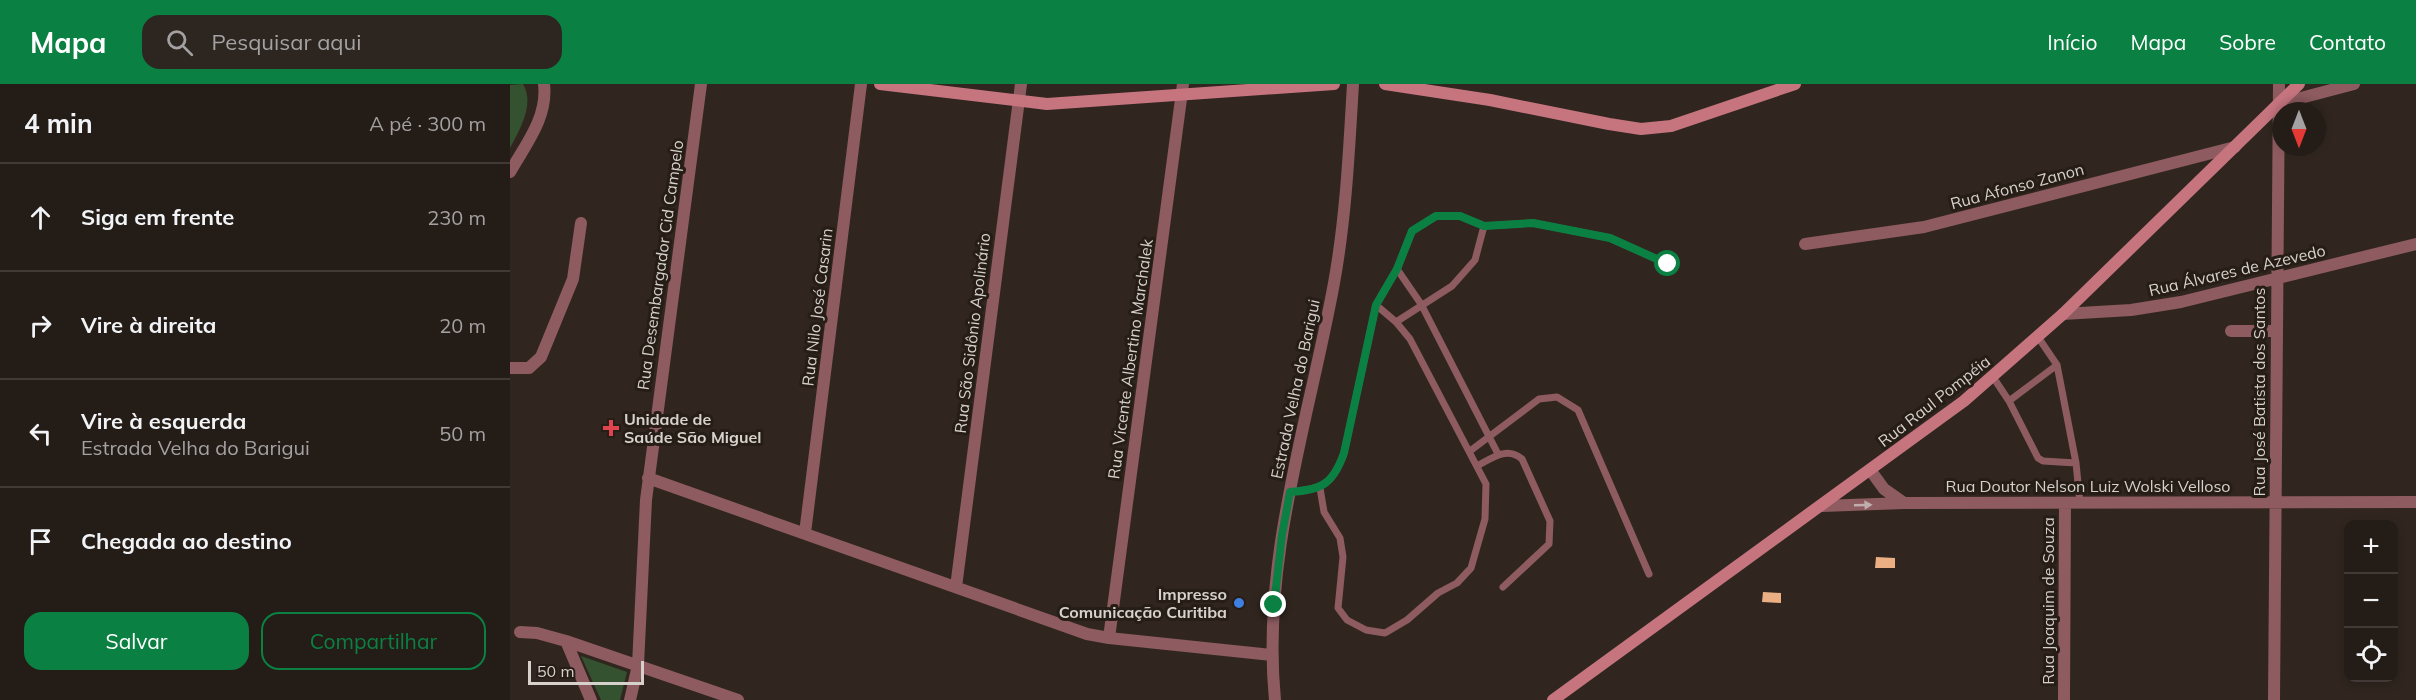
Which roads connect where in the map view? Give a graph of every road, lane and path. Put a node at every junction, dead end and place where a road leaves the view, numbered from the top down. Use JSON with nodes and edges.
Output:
{"nodes":[{"id":1,"x":544,"y":84,"type":"edge"},
{"id":2,"x":701,"y":84,"type":"edge"},
{"id":3,"x":861,"y":84,"type":"edge"},
{"id":4,"x":880,"y":84,"type":"edge"},
{"id":5,"x":1021,"y":84,"type":"edge"},
{"id":6,"x":1334,"y":84,"type":"edge"},
{"id":7,"x":1353,"y":84,"type":"edge"},
{"id":8,"x":1385,"y":84,"type":"edge"},
{"id":9,"x":1796,"y":84,"type":"edge"},
{"id":10,"x":2279,"y":84,"type":"edge"},
{"id":11,"x":2299,"y":84,"type":"edge"},
{"id":12,"x":2354,"y":84,"type":"edge"},
{"id":13,"x":1182,"y":89,"type":"edge"},
{"id":14,"x":1019,"y":102,"type":"junction"},
{"id":15,"x":2278,"y":102,"type":"edge"},
{"id":16,"x":2280,"y":102,"type":"edge"},
{"id":17,"x":2286,"y":102,"type":"edge"},
{"id":18,"x":2272,"y":110,"type":"edge"},
{"id":19,"x":2235,"y":147,"type":"junction"},
{"id":20,"x":2277,"y":156,"type":"edge"},
{"id":21,"x":510,"y":172,"type":"edge"},
{"id":22,"x":581,"y":223,"type":"dead end"},
{"id":23,"x":1484,"y":226,"type":"junction"},
{"id":24,"x":1805,"y":244,"type":"dead end"},
{"id":25,"x":2416,"y":244,"type":"edge"},
{"id":26,"x":1668,"y":264,"type":"dead end"},
{"id":27,"x":1397,"y":269,"type":"junction"},
{"id":28,"x":2276,"y":279,"type":"junction"},
{"id":29,"x":1422,"y":304,"type":"junction"},
{"id":30,"x":1376,"y":305,"type":"junction"},
{"id":31,"x":2063,"y":314,"type":"junction"},
{"id":32,"x":1396,"y":322,"type":"junction"},
{"id":33,"x":2231,"y":331,"type":"dead end"},
{"id":34,"x":2276,"y":331,"type":"junction"},
{"id":35,"x":2038,"y":337,"type":"junction"},
{"id":36,"x":2057,"y":365,"type":"junction"},
{"id":37,"x":510,"y":368,"type":"edge"},
{"id":38,"x":1993,"y":377,"type":"junction"},
{"id":39,"x":2008,"y":401,"type":"junction"},
{"id":40,"x":1489,"y":437,"type":"junction"},
{"id":41,"x":1470,"y":451,"type":"junction"},
{"id":42,"x":1498,"y":454,"type":"junction"},
{"id":43,"x":2076,"y":463,"type":"junction"},
{"id":44,"x":1477,"y":466,"type":"junction"},
{"id":45,"x":1871,"y":471,"type":"junction"},
{"id":46,"x":648,"y":478,"type":"junction"},
{"id":47,"x":1320,"y":488,"type":"junction"},
{"id":48,"x":1290,"y":492,"type":"junction"},
{"id":49,"x":2416,"y":502,"type":"edge"},
{"id":50,"x":1904,"y":503,"type":"junction"},
{"id":51,"x":2065,"y":503,"type":"junction"},
{"id":52,"x":2080,"y":503,"type":"junction"},
{"id":53,"x":2275,"y":503,"type":"junction"},
{"id":54,"x":1822,"y":506,"type":"junction"},
{"id":55,"x":805,"y":533,"type":"junction"},
{"id":56,"x":1649,"y":574,"type":"dead end"},
{"id":57,"x":956,"y":587,"type":"junction"},
{"id":58,"x":1503,"y":587,"type":"dead end"},
{"id":59,"x":520,"y":632,"type":"dead end"},
{"id":60,"x":1109,"y":638,"type":"junction"},
{"id":61,"x":566,"y":642,"type":"junction"},
{"id":62,"x":1272,"y":655,"type":"junction"},
{"id":63,"x":638,"y":665,"type":"junction"},
{"id":64,"x":591,"y":700,"type":"edge"},
{"id":65,"x":630,"y":700,"type":"edge"},
{"id":66,"x":738,"y":700,"type":"edge"},
{"id":67,"x":1275,"y":700,"type":"edge"},
{"id":68,"x":1553,"y":700,"type":"edge"},
{"id":69,"x":2064,"y":700,"type":"edge"},
{"id":70,"x":2274,"y":700,"type":"edge"}],
"edges":[{"from":1,"to":21,"type":"street"},
{"from":2,"to":46,"type":"street","name":"Rua Desembargador Cid Campelo"},
{"from":3,"to":55,"type":"street","name":"Rua Nilo José Casarin"},
{"from":4,"to":14,"type":"main road"},
{"from":5,"to":14,"type":"street","name":"Rua São Sidônio Apolinário"},
{"from":6,"to":13,"type":"main road"},
{"from":7,"to":48,"type":"street","name":"Estrada Velha do Barigui"},
{"from":8,"to":9,"type":"main road"},
{"from":10,"to":15,"type":"street","name":"Rua José Batista dos Santos"},
{"from":11,"to":16,"type":"main road","name":"Rua Raul Pompéia"},
{"from":12,"to":17,"type":"street"},
{"from":13,"to":14,"type":"main road"},
{"from":13,"to":60,"type":"street","name":"Rua Vicente Albertino Marchalek"},
{"from":14,"to":57,"type":"street","name":"Rua São Sidônio Apolinário"},
{"from":18,"to":19,"type":"main road","name":"Rua Raul Pompéia"},
{"from":19,"to":24,"type":"street","name":"Rua Afonso Zanon"},
{"from":19,"to":31,"type":"main road","name":"Rua Raul Pompéia"},
{"from":20,"to":28,"type":"street","name":"Rua José Batista dos Santos"},
{"from":22,"to":37,"type":"street"},
{"from":23,"to":26,"type":"lane"},
{"from":23,"to":27,"type":"lane"},
{"from":23,"to":29,"type":"lane"},
{"from":25,"to":28,"type":"street","name":"Rua Álvares de Azevedo"},
{"from":27,"to":29,"type":"lane"},
{"from":27,"to":30,"type":"lane"},
{"from":28,"to":31,"type":"street","name":"Rua Álvares de Azevedo"},
{"from":28,"to":34,"type":"street","name":"Rua José Batista dos Santos"},
{"from":29,"to":32,"type":"lane"},
{"from":29,"to":40,"type":"lane"},
{"from":30,"to":32,"type":"lane"},
{"from":30,"to":47,"type":"lane"},
{"from":31,"to":35,"type":"main road","name":"Rua Raul Pompéia"},
{"from":32,"to":41,"type":"lane"},
{"from":33,"to":34,"type":"street"},
{"from":34,"to":53,"type":"street","name":"Rua José Batista dos Santos"},
{"from":35,"to":36,"type":"lane"},
{"from":35,"to":38,"type":"main road","name":"Rua Raul Pompéia"},
{"from":36,"to":39,"type":"lane"},
{"from":36,"to":43,"type":"lane"},
{"from":38,"to":39,"type":"lane"},
{"from":38,"to":45,"type":"main road","name":"Rua Raul Pompéia"},
{"from":39,"to":43,"type":"lane"},
{"from":40,"to":41,"type":"lane"},
{"from":40,"to":42,"type":"lane"},
{"from":40,"to":56,"type":"lane"},
{"from":41,"to":44,"type":"lane"},
{"from":42,"to":44,"type":"lane"},
{"from":42,"to":58,"type":"lane"},
{"from":43,"to":52,"type":"lane"},
{"from":44,"to":47,"type":"lane"},
{"from":45,"to":50,"type":"street"},
{"from":45,"to":54,"type":"main road","name":"Rua Raul Pompéia"},
{"from":46,"to":55,"type":"street"},
{"from":46,"to":63,"type":"street","name":"Rua Desembargador Cid Campelo"},
{"from":47,"to":48,"type":"lane"},
{"from":48,"to":62,"type":"street","name":"Estrada Velha do Barigui"},
{"from":49,"to":53,"type":"street","name":"Rua Doutor Nelson Luiz Wolski Velloso"},
{"from":50,"to":51,"type":"street","name":"Rua Doutor Nelson Luiz Wolski Velloso"},
{"from":54,"to":50,"type":"street","name":"Rua Doutor Nelson Luiz Wolski Velloso","one_way":true},
{"from":51,"to":52,"type":"street","name":"Rua Doutor Nelson Luiz Wolski Velloso"},
{"from":51,"to":69,"type":"street","name":"Rua Joaquim de Souza"},
{"from":52,"to":53,"type":"street","name":"Rua Doutor Nelson Luiz Wolski Velloso"},
{"from":53,"to":70,"type":"street","name":"Rua José Batista dos Santos"},
{"from":54,"to":68,"type":"main road","name":"Rua Raul Pompéia"},
{"from":55,"to":57,"type":"street"},
{"from":57,"to":60,"type":"street"},
{"from":59,"to":61,"type":"street"},
{"from":60,"to":62,"type":"street"},
{"from":61,"to":63,"type":"street"},
{"from":61,"to":64,"type":"street"},
{"from":62,"to":67,"type":"street","name":"Estrada Velha do Barigui"},
{"from":63,"to":65,"type":"street","name":"Rua Desembargador Cid Campelo"},
{"from":63,"to":66,"type":"street"}]}
